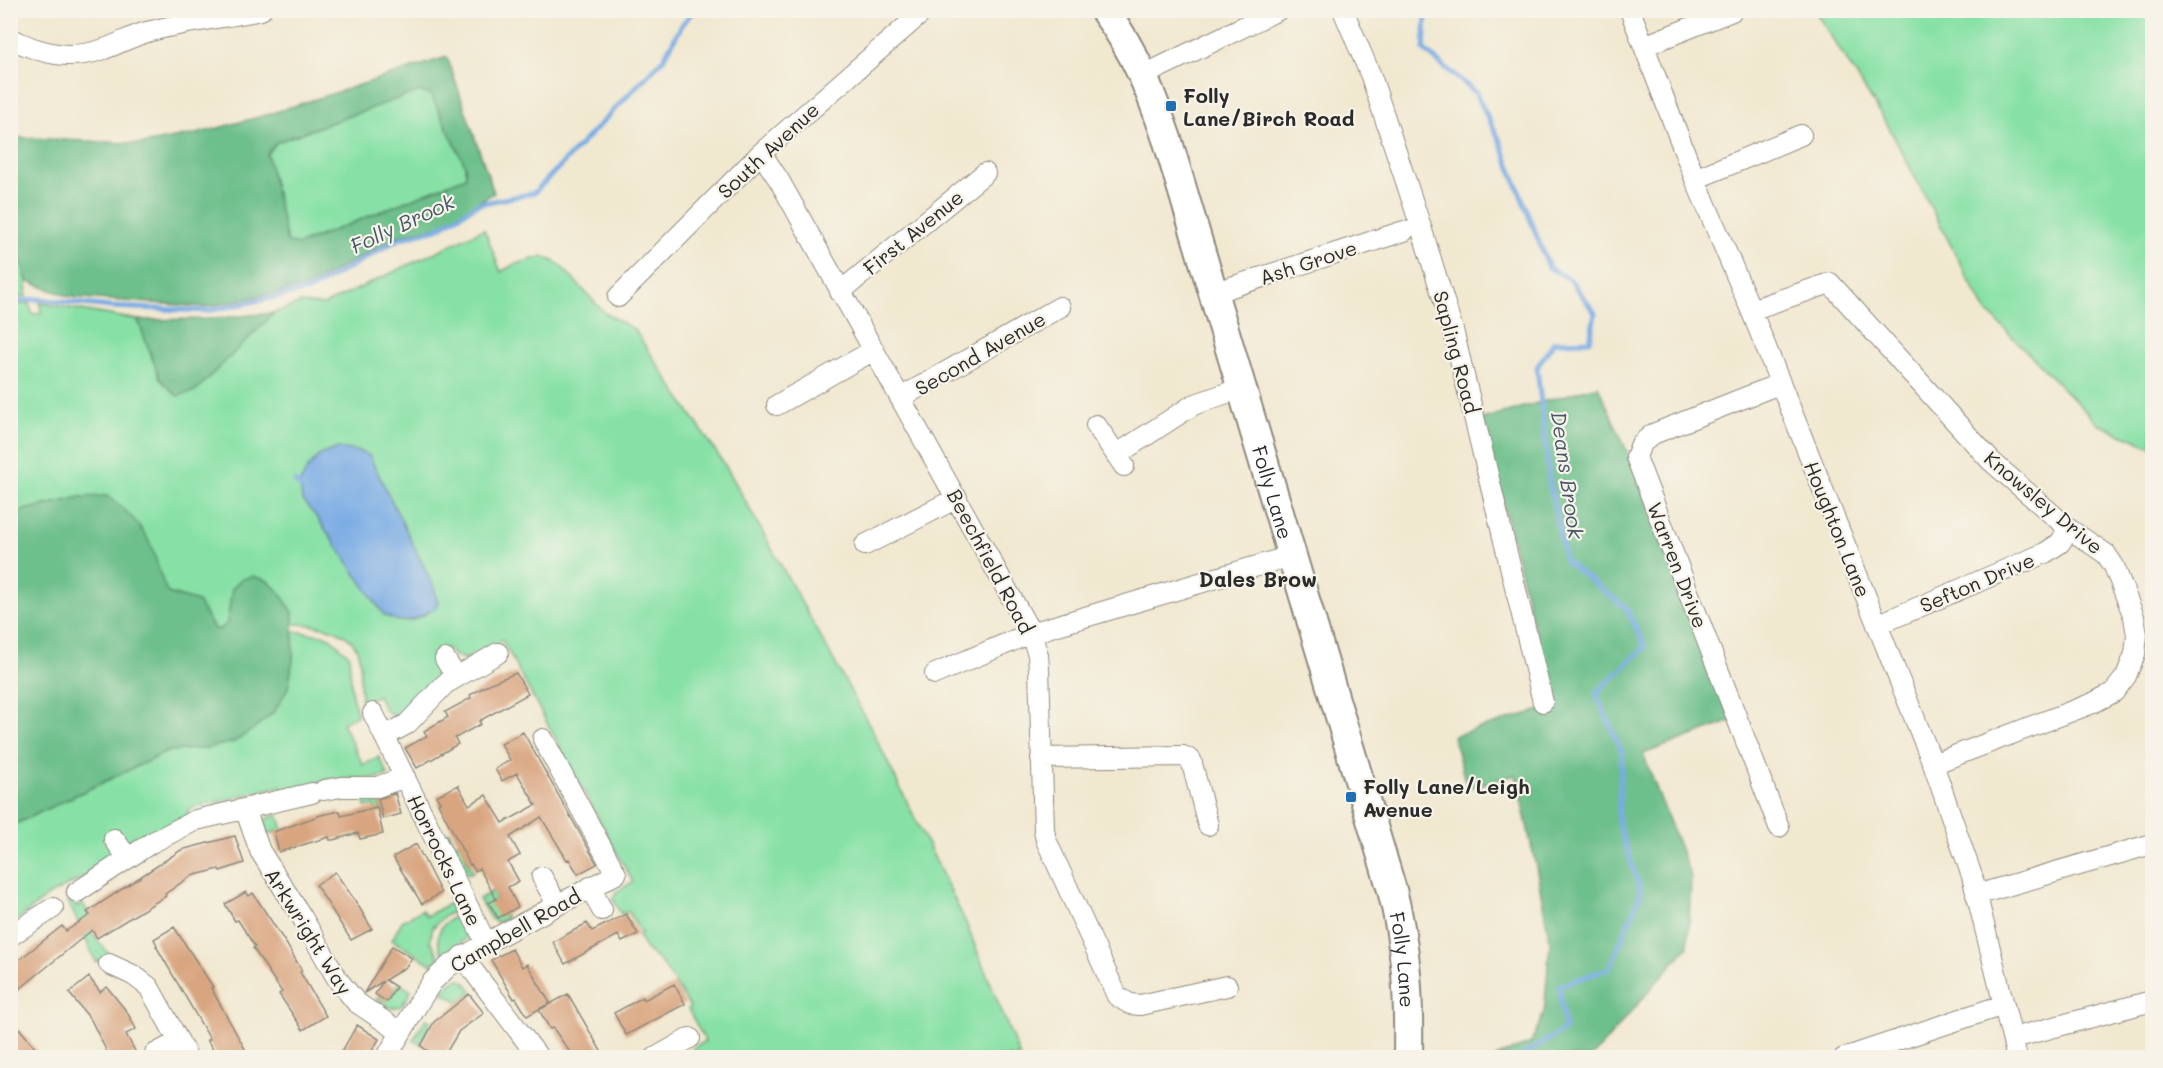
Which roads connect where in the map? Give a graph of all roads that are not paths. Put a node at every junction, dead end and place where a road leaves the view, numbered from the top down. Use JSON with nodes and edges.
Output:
{"nodes":[{"id":1,"x":261,"y":10,"type":"edge"},
{"id":2,"x":925,"y":10,"type":"edge"},
{"id":3,"x":1104,"y":10,"type":"edge"},
{"id":4,"x":1278,"y":10,"type":"edge"},
{"id":5,"x":1343,"y":10,"type":"edge"},
{"id":6,"x":1630,"y":10,"type":"edge"},
{"id":7,"x":1732,"y":10,"type":"edge"},
{"id":8,"x":240,"y":13,"type":"edge"},
{"id":9,"x":10,"y":38,"type":"edge"},
{"id":10,"x":1644,"y":46,"type":"junction"},
{"id":11,"x":1144,"y":75,"type":"junction"},
{"id":12,"x":1801,"y":135,"type":"dead end"},
{"id":13,"x":761,"y":153,"type":"junction"},
{"id":14,"x":985,"y":173,"type":"dead end"},
{"id":15,"x":1695,"y":179,"type":"junction"},
{"id":16,"x":1404,"y":231,"type":"dead end"},
{"id":17,"x":840,"y":292,"type":"junction"},
{"id":18,"x":1212,"y":293,"type":"junction"},
{"id":19,"x":618,"y":297,"type":"dead end"},
{"id":20,"x":1060,"y":307,"type":"dead end"},
{"id":21,"x":1751,"y":310,"type":"junction"},
{"id":22,"x":874,"y":350,"type":"junction"},
{"id":23,"x":1779,"y":384,"type":"junction"},
{"id":24,"x":1241,"y":388,"type":"junction"},
{"id":25,"x":900,"y":398,"type":"junction"},
{"id":26,"x":777,"y":405,"type":"dead end"},
{"id":27,"x":1096,"y":425,"type":"dead end"},
{"id":28,"x":957,"y":498,"type":"junction"},
{"id":29,"x":2069,"y":530,"type":"junction"},
{"id":30,"x":865,"y":545,"type":"dead end"},
{"id":31,"x":1291,"y":556,"type":"junction"},
{"id":32,"x":1877,"y":625,"type":"junction"},
{"id":33,"x":1031,"y":633,"type":"junction"},
{"id":34,"x":498,"y":653,"type":"dead end"},
{"id":35,"x":445,"y":659,"type":"dead end"},
{"id":36,"x":935,"y":674,"type":"dead end"},
{"id":37,"x":456,"y":677,"type":"junction"},
{"id":38,"x":1543,"y":702,"type":"dead end"},
{"id":39,"x":373,"y":712,"type":"dead end"},
{"id":40,"x":385,"y":736,"type":"junction"},
{"id":41,"x":543,"y":739,"type":"dead end"},
{"id":42,"x":1041,"y":758,"type":"junction"},
{"id":43,"x":1933,"y":764,"type":"junction"},
{"id":44,"x":405,"y":777,"type":"junction"},
{"id":45,"x":245,"y":809,"type":"junction"},
{"id":46,"x":1208,"y":825,"type":"dead end"},
{"id":47,"x":1779,"y":827,"type":"dead end"},
{"id":48,"x":114,"y":839,"type":"dead end"},
{"id":49,"x":2152,"y":844,"type":"edge"},
{"id":50,"x":128,"y":858,"type":"junction"},
{"id":51,"x":542,"y":877,"type":"dead end"},
{"id":52,"x":590,"y":887,"type":"junction"},
{"id":53,"x":77,"y":892,"type":"dead end"},
{"id":54,"x":1976,"y":895,"type":"junction"},
{"id":55,"x":557,"y":904,"type":"junction"},
{"id":56,"x":53,"y":908,"type":"dead end"},
{"id":57,"x":602,"y":910,"type":"dead end"},
{"id":58,"x":10,"y":936,"type":"edge"},
{"id":59,"x":486,"y":943,"type":"junction"},
{"id":60,"x":462,"y":956,"type":"junction"},
{"id":61,"x":108,"y":964,"type":"dead end"},
{"id":62,"x":1227,"y":986,"type":"dead end"},
{"id":63,"x":2152,"y":1002,"type":"edge"},
{"id":64,"x":2003,"y":1005,"type":"junction"},
{"id":65,"x":400,"y":1032,"type":"junction"},
{"id":66,"x":690,"y":1038,"type":"dead end"},
{"id":67,"x":2013,"y":1038,"type":"junction"},
{"id":68,"x":184,"y":1049,"type":"edge"},
{"id":69,"x":155,"y":1054,"type":"dead end"},
{"id":70,"x":661,"y":1056,"type":"edge"},
{"id":71,"x":386,"y":1058,"type":"edge"},
{"id":72,"x":539,"y":1058,"type":"edge"},
{"id":73,"x":1408,"y":1058,"type":"edge"},
{"id":74,"x":1844,"y":1058,"type":"edge"},
{"id":75,"x":2017,"y":1058,"type":"edge"}],
"edges":[{"from":1,"to":8,"type":"street"},
{"from":2,"to":13,"type":"street","name":"South Avenue"},
{"from":3,"to":11,"type":"main road","name":"Folly Lane"},
{"from":4,"to":11,"type":"street"},
{"from":5,"to":38,"type":"street","name":"Sapling Road"},
{"from":6,"to":10,"type":"street","name":"Houghton Lane"},
{"from":7,"to":10,"type":"street"},
{"from":8,"to":9,"type":"street"},
{"from":10,"to":15,"type":"street","name":"Houghton Lane"},
{"from":11,"to":18,"type":"main road","name":"Folly Lane"},
{"from":12,"to":15,"type":"street"},
{"from":13,"to":17,"type":"street","name":"Beechfield Road"},
{"from":13,"to":19,"type":"street","name":"South Avenue"},
{"from":14,"to":17,"type":"street","name":"First Avenue"},
{"from":15,"to":21,"type":"street","name":"Houghton Lane"},
{"from":16,"to":18,"type":"street","name":"Ash Grove"},
{"from":17,"to":22,"type":"street","name":"Beechfield Road"},
{"from":18,"to":24,"type":"main road","name":"Folly Lane"},
{"from":20,"to":25,"type":"street","name":"Second Avenue"},
{"from":21,"to":23,"type":"street","name":"Houghton Lane"},
{"from":21,"to":29,"type":"street","name":"Knowsley Drive"},
{"from":22,"to":25,"type":"street","name":"Beechfield Road"},
{"from":22,"to":26,"type":"street"},
{"from":23,"to":32,"type":"street","name":"Houghton Lane"},
{"from":23,"to":47,"type":"street","name":"Warren Drive"},
{"from":24,"to":27,"type":"street"},
{"from":24,"to":31,"type":"main road","name":"Folly Lane"},
{"from":25,"to":28,"type":"street","name":"Beechfield Road"},
{"from":28,"to":30,"type":"street"},
{"from":28,"to":33,"type":"street","name":"Beechfield Road"},
{"from":29,"to":32,"type":"street","name":"Sefton Drive"},
{"from":29,"to":43,"type":"street","name":"Knowsley Drive"},
{"from":31,"to":33,"type":"street"},
{"from":31,"to":73,"type":"main road","name":"Folly Lane"},
{"from":32,"to":43,"type":"street","name":"Houghton Lane"},
{"from":33,"to":36,"type":"street"},
{"from":33,"to":42,"type":"street","name":"Beechfield Road"},
{"from":34,"to":37,"type":"street"},
{"from":35,"to":37,"type":"street"},
{"from":37,"to":40,"type":"street"},
{"from":39,"to":40,"type":"street","name":"Horrocks Lane"},
{"from":40,"to":44,"type":"street","name":"Horrocks Lane"},
{"from":41,"to":52,"type":"street","name":"Campbell Road"},
{"from":42,"to":46,"type":"street"},
{"from":42,"to":62,"type":"street","name":"Beechfield Road"},
{"from":43,"to":54,"type":"street","name":"Houghton Lane"},
{"from":44,"to":45,"type":"street","name":"Horrocks Lane"},
{"from":44,"to":59,"type":"street","name":"Horrocks Lane"},
{"from":45,"to":50,"type":"street"},
{"from":45,"to":65,"type":"street","name":"Arkwright Way"},
{"from":48,"to":50,"type":"street"},
{"from":49,"to":54,"type":"street"},
{"from":50,"to":53,"type":"street"},
{"from":51,"to":55,"type":"street"},
{"from":52,"to":55,"type":"street","name":"Campbell Road"},
{"from":52,"to":57,"type":"street"},
{"from":54,"to":64,"type":"street","name":"Houghton Lane"},
{"from":55,"to":59,"type":"street","name":"Campbell Road"},
{"from":56,"to":58,"type":"street"},
{"from":59,"to":60,"type":"street","name":"Campbell Road"},
{"from":60,"to":65,"type":"street","name":"Campbell Road"},
{"from":60,"to":72,"type":"street"},
{"from":61,"to":68,"type":"street"},
{"from":63,"to":67,"type":"street"},
{"from":64,"to":67,"type":"street","name":"Houghton Lane"},
{"from":64,"to":74,"type":"street"},
{"from":65,"to":71,"type":"street","name":"Campbell Road"},
{"from":66,"to":70,"type":"street"},
{"from":67,"to":75,"type":"street","name":"Houghton Lane"},
{"from":68,"to":69,"type":"street"}]}
